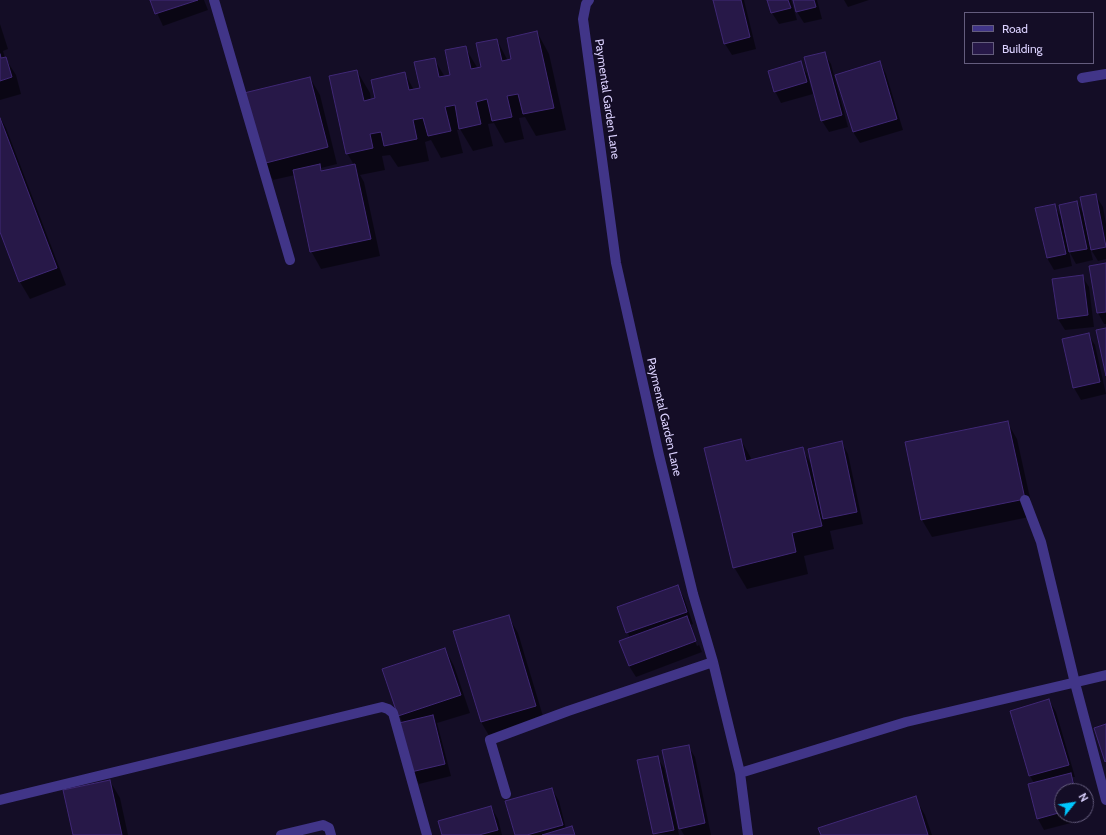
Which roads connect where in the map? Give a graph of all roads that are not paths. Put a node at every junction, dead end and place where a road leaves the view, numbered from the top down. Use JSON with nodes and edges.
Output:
{"nodes":[{"id":1,"x":214,"y":0,"type":"edge"},
{"id":2,"x":589,"y":0,"type":"edge"},
{"id":3,"x":1106,"y":74,"type":"edge"},
{"id":4,"x":1082,"y":78,"type":"dead end"},
{"id":5,"x":290,"y":260,"type":"dead end"},
{"id":6,"x":1024,"y":500,"type":"dead end"},
{"id":7,"x":713,"y":662,"type":"junction"},
{"id":8,"x":1106,"y":675,"type":"edge"},
{"id":9,"x":1075,"y":683,"type":"junction"},
{"id":10,"x":740,"y":773,"type":"junction"},
{"id":11,"x":506,"y":794,"type":"dead end"},
{"id":12,"x":0,"y":800,"type":"edge"},
{"id":13,"x":1106,"y":800,"type":"edge"},
{"id":14,"x":281,"y":835,"type":"edge"},
{"id":15,"x":331,"y":835,"type":"edge"},
{"id":16,"x":427,"y":835,"type":"edge"},
{"id":17,"x":748,"y":835,"type":"edge"}],
"edges":[{"from":1,"to":5,"type":"street"},
{"from":2,"to":7,"type":"street","name":"Paymental Garden Lane"},
{"from":3,"to":4,"type":"street"},
{"from":6,"to":9,"type":"street"},
{"from":7,"to":10,"type":"street","name":"Paymental Garden Lane"},
{"from":7,"to":11,"type":"street"},
{"from":8,"to":9,"type":"street"},
{"from":9,"to":10,"type":"street"},
{"from":9,"to":13,"type":"street"},
{"from":10,"to":17,"type":"street","name":"Paymental Garden Lane"},
{"from":12,"to":16,"type":"street"},
{"from":14,"to":15,"type":"street"}]}
